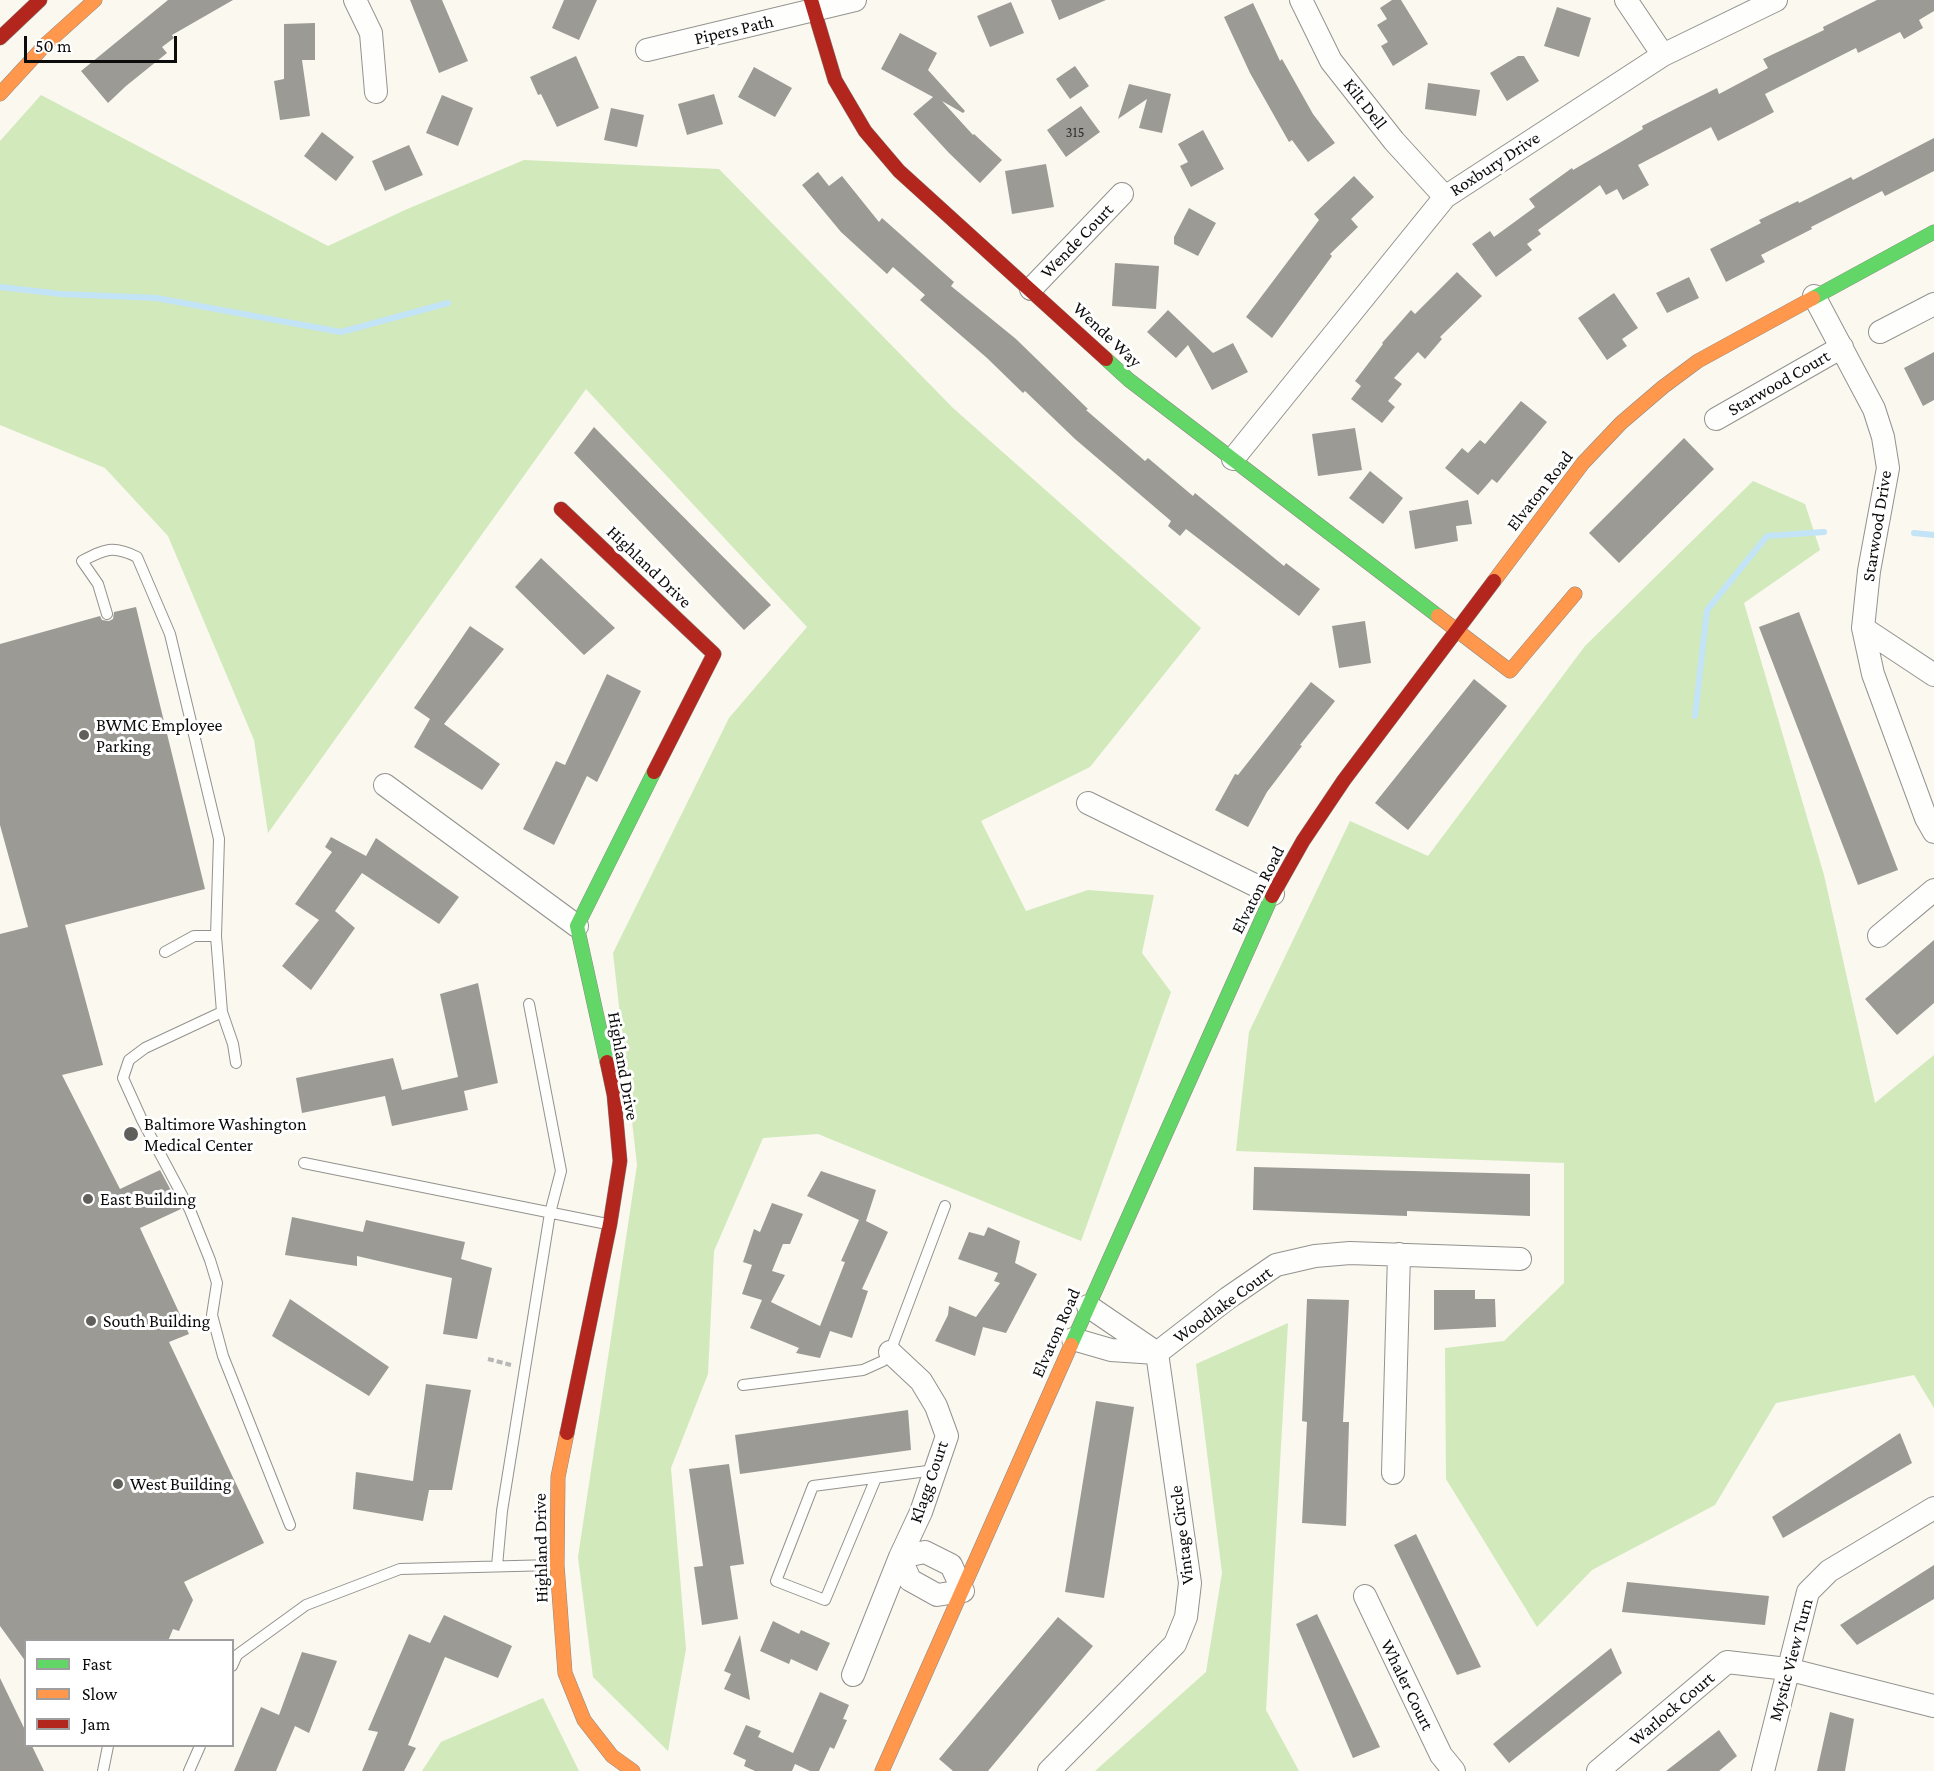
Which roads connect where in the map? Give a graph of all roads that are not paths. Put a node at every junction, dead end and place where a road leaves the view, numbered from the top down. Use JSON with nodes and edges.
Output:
{"nodes":[{"id":1,"x":40,"y":0,"type":"edge"},
{"id":2,"x":95,"y":0,"type":"edge"},
{"id":3,"x":355,"y":0,"type":"edge"},
{"id":4,"x":855,"y":0,"type":"edge"},
{"id":5,"x":1301,"y":0,"type":"edge"},
{"id":6,"x":1626,"y":0,"type":"edge"},
{"id":7,"x":1776,"y":0,"type":"edge"},
{"id":8,"x":812,"y":5,"type":"edge"},
{"id":9,"x":18,"y":20,"type":"junction"},
{"id":10,"x":0,"y":38,"type":"edge"},
{"id":11,"x":46,"y":44,"type":"junction"},
{"id":12,"x":647,"y":50,"type":"dead end"},
{"id":13,"x":1663,"y":55,"type":"junction"},
{"id":14,"x":376,"y":92,"type":"dead end"},
{"id":15,"x":0,"y":94,"type":"edge"},
{"id":16,"x":1122,"y":194,"type":"dead end"},
{"id":17,"x":1445,"y":197,"type":"junction"},
{"id":18,"x":1934,"y":232,"type":"edge"},
{"id":19,"x":1031,"y":289,"type":"junction"},
{"id":20,"x":1814,"y":296,"type":"junction"},
{"id":21,"x":1934,"y":304,"type":"edge"},
{"id":22,"x":1880,"y":332,"type":"dead end"},
{"id":23,"x":1842,"y":347,"type":"junction"},
{"id":24,"x":1716,"y":419,"type":"dead end"},
{"id":25,"x":1233,"y":459,"type":"junction"},
{"id":26,"x":561,"y":509,"type":"dead end"},
{"id":27,"x":1575,"y":594,"type":"dead end"},
{"id":28,"x":107,"y":614,"type":"dead end"},
{"id":29,"x":1863,"y":628,"type":"junction"},
{"id":30,"x":1456,"y":630,"type":"junction"},
{"id":31,"x":1934,"y":675,"type":"edge"},
{"id":32,"x":385,"y":785,"type":"dead end"},
{"id":33,"x":1088,"y":803,"type":"dead end"},
{"id":34,"x":1934,"y":832,"type":"edge"},
{"id":35,"x":1934,"y":890,"type":"edge"},
{"id":36,"x":1274,"y":894,"type":"junction"},
{"id":37,"x":577,"y":926,"type":"junction"},
{"id":38,"x":216,"y":936,"type":"junction"},
{"id":39,"x":1879,"y":936,"type":"dead end"},
{"id":40,"x":165,"y":952,"type":"dead end"},
{"id":41,"x":529,"y":1004,"type":"dead end"},
{"id":42,"x":222,"y":1012,"type":"junction"},
{"id":43,"x":236,"y":1063,"type":"dead end"},
{"id":44,"x":304,"y":1163,"type":"dead end"},
{"id":45,"x":945,"y":1206,"type":"dead end"},
{"id":46,"x":550,"y":1213,"type":"junction"},
{"id":47,"x":610,"y":1224,"type":"junction"},
{"id":48,"x":1399,"y":1254,"type":"junction"},
{"id":49,"x":1520,"y":1259,"type":"dead end"},
{"id":50,"x":1088,"y":1305,"type":"junction"},
{"id":51,"x":1073,"y":1339,"type":"junction"},
{"id":52,"x":890,"y":1352,"type":"junction"},
{"id":53,"x":1157,"y":1353,"type":"junction"},
{"id":54,"x":743,"y":1385,"type":"dead end"},
{"id":55,"x":936,"y":1470,"type":"junction"},
{"id":56,"x":1393,"y":1473,"type":"dead end"},
{"id":57,"x":876,"y":1478,"type":"junction"},
{"id":58,"x":1934,"y":1508,"type":"edge"},
{"id":59,"x":290,"y":1525,"type":"dead end"},
{"id":60,"x":900,"y":1557,"type":"junction"},
{"id":61,"x":557,"y":1564,"type":"junction"},
{"id":62,"x":497,"y":1566,"type":"junction"},
{"id":63,"x":963,"y":1591,"type":"junction"},
{"id":64,"x":1365,"y":1596,"type":"dead end"},
{"id":65,"x":234,"y":1662,"type":"edge"},
{"id":66,"x":1787,"y":1669,"type":"junction"},
{"id":67,"x":853,"y":1675,"type":"dead end"},
{"id":68,"x":1934,"y":1706,"type":"edge"},
{"id":69,"x":108,"y":1747,"type":"edge"},
{"id":70,"x":200,"y":1747,"type":"edge"},
{"id":71,"x":103,"y":1771,"type":"edge"},
{"id":72,"x":189,"y":1771,"type":"edge"},
{"id":73,"x":633,"y":1771,"type":"edge"},
{"id":74,"x":882,"y":1771,"type":"edge"},
{"id":75,"x":1049,"y":1771,"type":"edge"},
{"id":76,"x":1454,"y":1771,"type":"edge"},
{"id":77,"x":1598,"y":1771,"type":"edge"},
{"id":78,"x":1763,"y":1771,"type":"edge"}],
"edges":[{"from":1,"to":9,"type":"street"},
{"from":2,"to":11,"type":"street"},
{"from":3,"to":14,"type":"street"},
{"from":4,"to":8,"type":"street","name":"Pipers Path"},
{"from":5,"to":17,"type":"street","name":"Kilt Dell"},
{"from":6,"to":13,"type":"street"},
{"from":7,"to":13,"type":"street","name":"Roxbury Drive"},
{"from":8,"to":12,"type":"street","name":"Pipers Path"},
{"from":8,"to":19,"type":"street","name":"Wende Way"},
{"from":9,"to":10,"type":"street"},
{"from":9,"to":11,"type":"street"},
{"from":11,"to":15,"type":"street"},
{"from":13,"to":17,"type":"street","name":"Roxbury Drive"},
{"from":16,"to":19,"type":"street","name":"Wende Court"},
{"from":17,"to":25,"type":"street","name":"Roxbury Drive"},
{"from":18,"to":20,"type":"street","name":"Elvaton Road"},
{"from":19,"to":25,"type":"street","name":"Wende Way"},
{"from":20,"to":23,"type":"street","name":"Starwood Drive"},
{"from":20,"to":30,"type":"street","name":"Elvaton Road"},
{"from":21,"to":22,"type":"street"},
{"from":23,"to":24,"type":"street","name":"Starwood Court"},
{"from":23,"to":29,"type":"street","name":"Starwood Drive"},
{"from":25,"to":30,"type":"street","name":"Wende Way"},
{"from":26,"to":37,"type":"street","name":"Highland Drive"},
{"from":27,"to":30,"type":"street","name":"Wende Way"},
{"from":28,"to":38,"type":"lane"},
{"from":29,"to":31,"type":"street"},
{"from":29,"to":34,"type":"street","name":"Starwood Drive"},
{"from":30,"to":36,"type":"street","name":"Elvaton Road"},
{"from":32,"to":37,"type":"street"},
{"from":33,"to":36,"type":"street"},
{"from":35,"to":39,"type":"street"},
{"from":36,"to":50,"type":"street","name":"Elvaton Road"},
{"from":37,"to":47,"type":"street","name":"Highland Drive"},
{"from":38,"to":40,"type":"lane"},
{"from":38,"to":42,"type":"lane"},
{"from":41,"to":46,"type":"lane"},
{"from":42,"to":43,"type":"lane"},
{"from":42,"to":59,"type":"lane"},
{"from":44,"to":46,"type":"lane"},
{"from":45,"to":52,"type":"lane"},
{"from":46,"to":47,"type":"lane"},
{"from":46,"to":62,"type":"lane"},
{"from":47,"to":61,"type":"street","name":"Highland Drive"},
{"from":48,"to":49,"type":"street","name":"Woodlake Court"},
{"from":48,"to":53,"type":"street","name":"Woodlake Court"},
{"from":48,"to":56,"type":"street"},
{"from":50,"to":51,"type":"street","name":"Elvaton Road"},
{"from":50,"to":53,"type":"street"},
{"from":51,"to":53,"type":"street"},
{"from":51,"to":63,"type":"street","name":"Elvaton Road"},
{"from":52,"to":54,"type":"lane"},
{"from":52,"to":55,"type":"street","name":"Klagg Court"},
{"from":53,"to":75,"type":"street","name":"Vintage Circle"},
{"from":55,"to":57,"type":"lane"},
{"from":55,"to":60,"type":"street","name":"Klagg Court"},
{"from":57,"to":57,"type":"lane"},
{"from":58,"to":66,"type":"street","name":"Mystic View Turn"},
{"from":60,"to":63,"type":"street"},
{"from":60,"to":63,"type":"street","name":"Klagg Court"},
{"from":60,"to":67,"type":"street","name":"Klagg Court"},
{"from":61,"to":62,"type":"lane"},
{"from":61,"to":73,"type":"street","name":"Highland Drive"},
{"from":62,"to":65,"type":"lane"},
{"from":63,"to":74,"type":"street","name":"Elvaton Road"},
{"from":64,"to":76,"type":"street","name":"Whaler Court"},
{"from":66,"to":68,"type":"street","name":"Warlock Court"},
{"from":66,"to":77,"type":"street","name":"Warlock Court"},
{"from":66,"to":78,"type":"street","name":"Mystic View Turn"},
{"from":69,"to":71,"type":"lane"},
{"from":70,"to":72,"type":"lane"}]}
